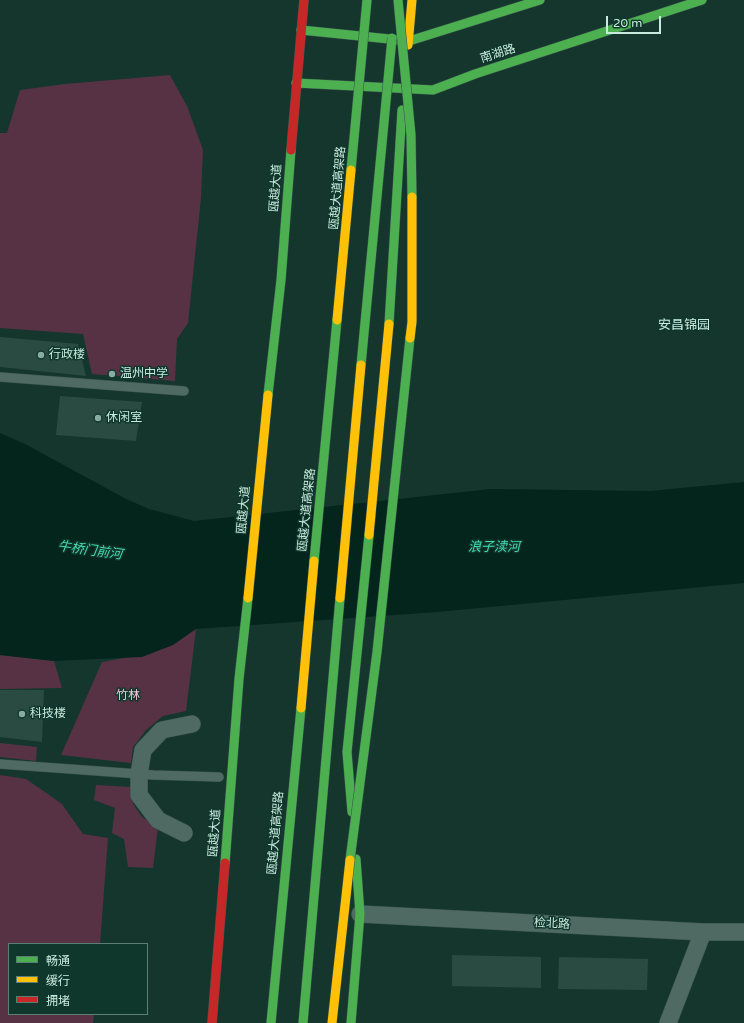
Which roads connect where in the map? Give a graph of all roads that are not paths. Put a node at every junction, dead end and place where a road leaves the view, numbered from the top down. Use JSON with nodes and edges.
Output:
{"nodes":[{"id":1,"x":304,"y":0,"type":"edge"},
{"id":2,"x":367,"y":0,"type":"edge"},
{"id":3,"x":397,"y":0,"type":"edge"},
{"id":4,"x":412,"y":0,"type":"edge"},
{"id":5,"x":540,"y":0,"type":"edge"},
{"id":6,"x":702,"y":0,"type":"edge"},
{"id":7,"x":301,"y":30,"type":"junction"},
{"id":8,"x":409,"y":40,"type":"junction"},
{"id":9,"x":296,"y":83,"type":"junction"},
{"id":10,"x":403,"y":88,"type":"junction"},
{"id":11,"x":0,"y":377,"type":"edge"},
{"id":12,"x":184,"y":391,"type":"dead end"},
{"id":13,"x":192,"y":724,"type":"dead end"},
{"id":14,"x":0,"y":764,"type":"edge"},
{"id":15,"x":138,"y":774,"type":"junction"},
{"id":16,"x":219,"y":777,"type":"dead end"},
{"id":17,"x":184,"y":833,"type":"dead end"},
{"id":18,"x":360,"y":914,"type":"junction"},
{"id":19,"x":703,"y":932,"type":"junction"},
{"id":20,"x":744,"y":932,"type":"edge"},
{"id":21,"x":276,"y":971,"type":"junction"},
{"id":22,"x":212,"y":1023,"type":"edge"},
{"id":23,"x":264,"y":1023,"type":"edge"},
{"id":24,"x":271,"y":1023,"type":"edge"},
{"id":25,"x":303,"y":1023,"type":"edge"},
{"id":26,"x":332,"y":1023,"type":"edge"},
{"id":27,"x":351,"y":1023,"type":"edge"},
{"id":28,"x":668,"y":1023,"type":"edge"}],
"edges":[{"from":1,"to":7,"type":"main road","name":"瓯越大道"},
{"from":2,"to":21,"type":"main road","name":"瓯越大道高架路","bridge":true},
{"from":3,"to":25,"type":"main road","bridge":true},
{"from":3,"to":26,"type":"main road","bridge":true},
{"from":4,"to":8,"type":"main road"},
{"from":5,"to":8,"type":"main road"},
{"from":6,"to":10,"type":"main road","name":"南湖路"},
{"from":7,"to":8,"type":"main road"},
{"from":7,"to":9,"type":"main road","name":"瓯越大道"},
{"from":8,"to":10,"type":"main road"},
{"from":9,"to":10,"type":"main road","name":"南湖路"},
{"from":9,"to":22,"type":"main road","name":"瓯越大道"},
{"from":10,"to":18,"type":"main road"},
{"from":11,"to":12,"type":"lane"},
{"from":13,"to":15,"type":"street"},
{"from":14,"to":15,"type":"lane"},
{"from":15,"to":16,"type":"lane"},
{"from":15,"to":17,"type":"street"},
{"from":18,"to":19,"type":"street","name":"检北路"},
{"from":18,"to":27,"type":"main road"},
{"from":19,"to":20,"type":"street","name":"检北路"},
{"from":19,"to":28,"type":"street"},
{"from":21,"to":23,"type":"main road","bridge":true},
{"from":21,"to":24,"type":"main road","name":"瓯越大道高架路","bridge":true}]}
